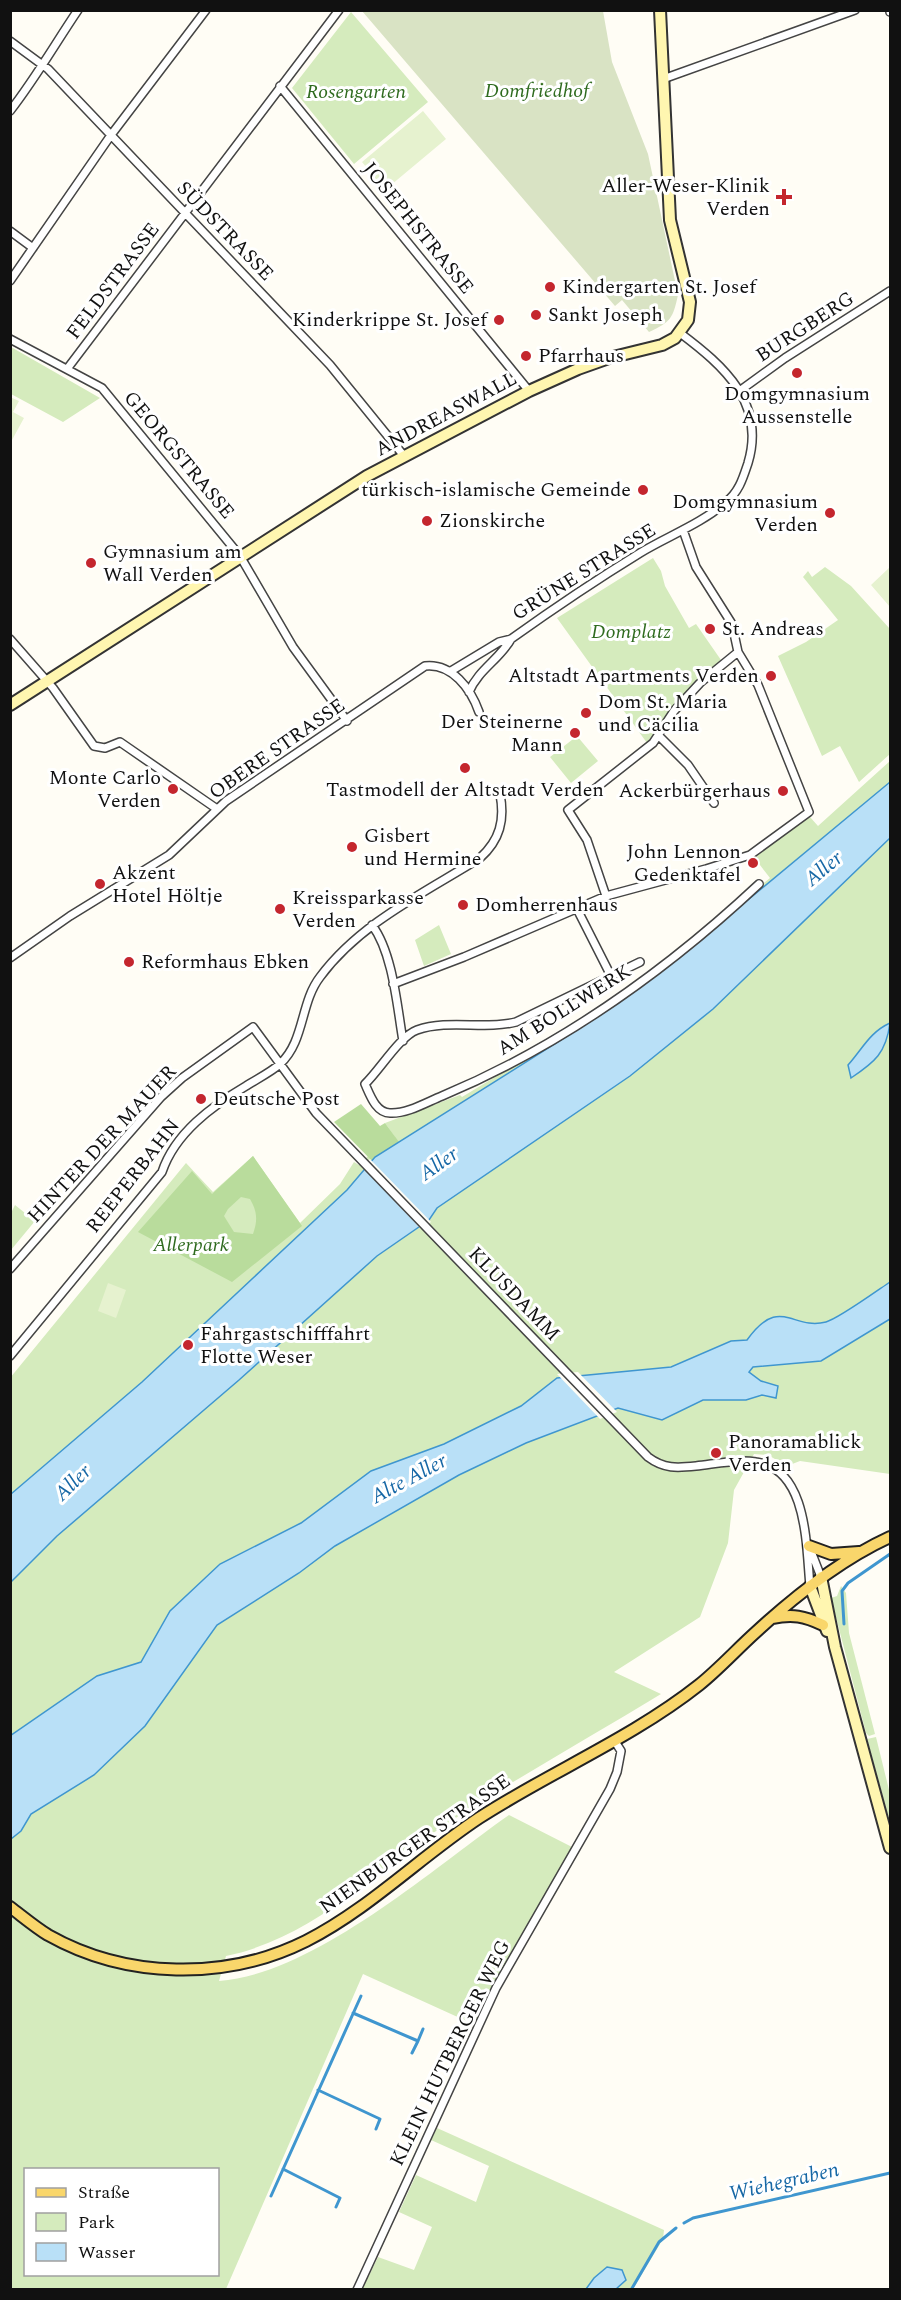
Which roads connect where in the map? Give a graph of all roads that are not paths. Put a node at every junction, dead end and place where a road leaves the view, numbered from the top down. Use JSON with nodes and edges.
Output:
{"nodes":[{"id":1,"x":78,"y":10,"type":"edge"},
{"id":2,"x":206,"y":10,"type":"edge"},
{"id":3,"x":339,"y":10,"type":"edge"},
{"id":4,"x":660,"y":10,"type":"edge"},
{"id":5,"x":855,"y":10,"type":"edge"},
{"id":6,"x":10,"y":41,"type":"edge"},
{"id":7,"x":43,"y":65,"type":"junction"},
{"id":8,"x":663,"y":79,"type":"junction"},
{"id":9,"x":280,"y":86,"type":"junction"},
{"id":10,"x":10,"y":111,"type":"edge"},
{"id":11,"x":111,"y":135,"type":"junction"},
{"id":12,"x":184,"y":213,"type":"junction"},
{"id":13,"x":10,"y":231,"type":"edge"},
{"id":14,"x":33,"y":248,"type":"junction"},
{"id":15,"x":10,"y":281,"type":"edge"},
{"id":16,"x":891,"y":291,"type":"edge"},
{"id":17,"x":680,"y":333,"type":"junction"},
{"id":18,"x":10,"y":339,"type":"edge"},
{"id":19,"x":67,"y":369,"type":"junction"},
{"id":20,"x":529,"y":391,"type":"junction"},
{"id":21,"x":738,"y":392,"type":"junction"},
{"id":22,"x":404,"y":456,"type":"junction"},
{"id":23,"x":683,"y":530,"type":"junction"},
{"id":24,"x":240,"y":556,"type":"junction"},
{"id":25,"x":10,"y":639,"type":"edge"},
{"id":26,"x":511,"y":639,"type":"junction"},
{"id":27,"x":738,"y":652,"type":"junction"},
{"id":28,"x":452,"y":671,"type":"junction"},
{"id":29,"x":47,"y":681,"type":"junction"},
{"id":30,"x":469,"y":692,"type":"junction"},
{"id":31,"x":10,"y":705,"type":"edge"},
{"id":32,"x":479,"y":712,"type":"dead end"},
{"id":33,"x":347,"y":721,"type":"junction"},
{"id":34,"x":658,"y":735,"type":"junction"},
{"id":35,"x":500,"y":794,"type":"dead end"},
{"id":36,"x":714,"y":803,"type":"dead end"},
{"id":37,"x":217,"y":809,"type":"junction"},
{"id":38,"x":759,"y":884,"type":"dead end"},
{"id":39,"x":606,"y":896,"type":"junction"},
{"id":40,"x":576,"y":908,"type":"junction"},
{"id":41,"x":372,"y":925,"type":"junction"},
{"id":42,"x":10,"y":958,"type":"edge"},
{"id":43,"x":640,"y":962,"type":"dead end"},
{"id":44,"x":611,"y":976,"type":"junction"},
{"id":45,"x":393,"y":984,"type":"junction"},
{"id":46,"x":253,"y":1028,"type":"joint"},
{"id":47,"x":403,"y":1041,"type":"junction"},
{"id":48,"x":279,"y":1065,"type":"junction"},
{"id":49,"x":12,"y":1265,"type":"edge"},
{"id":50,"x":10,"y":1356,"type":"edge"},
{"id":51,"x":891,"y":1537,"type":"edge"},
{"id":52,"x":808,"y":1543,"type":"junction"},
{"id":53,"x":862,"y":1551,"type":"junction"},
{"id":54,"x":822,"y":1577,"type":"junction"},
{"id":55,"x":810,"y":1586,"type":"junction"},
{"id":56,"x":771,"y":1618,"type":"junction"},
{"id":57,"x":823,"y":1625,"type":"junction"},
{"id":58,"x":835,"y":1647,"type":"junction"},
{"id":59,"x":614,"y":1740,"type":"junction"},
{"id":60,"x":891,"y":1848,"type":"edge"},
{"id":61,"x":10,"y":1907,"type":"edge"},
{"id":62,"x":357,"y":2289,"type":"edge"}],
"edges":[{"from":1,"to":7,"type":"street"},
{"from":2,"to":11,"type":"street"},
{"from":3,"to":9,"type":"street","name":"FELDSTRASSE"},
{"from":4,"to":8,"type":"main road"},
{"from":5,"to":8,"type":"street"},
{"from":6,"to":7,"type":"street","name":"SÜDSTRASSE"},
{"from":7,"to":10,"type":"street"},
{"from":7,"to":11,"type":"street","name":"SÜDSTRASSE"},
{"from":8,"to":17,"type":"main road"},
{"from":9,"to":12,"type":"street","name":"FELDSTRASSE"},
{"from":9,"to":20,"type":"street","name":"JOSEPHSTRASSE"},
{"from":11,"to":12,"type":"street","name":"SÜDSTRASSE"},
{"from":11,"to":14,"type":"street"},
{"from":12,"to":19,"type":"street","name":"FELDSTRASSE"},
{"from":12,"to":22,"type":"street","name":"SÜDSTRASSE"},
{"from":13,"to":14,"type":"street"},
{"from":14,"to":15,"type":"street"},
{"from":16,"to":21,"type":"street","name":"BURGBERG"},
{"from":17,"to":20,"type":"main road","name":"ANDREASWALL"},
{"from":17,"to":21,"type":"street","name":"GRÜNE STRASSE"},
{"from":18,"to":19,"type":"street","name":"GEORGSTRASSE"},
{"from":19,"to":24,"type":"street","name":"GEORGSTRASSE"},
{"from":20,"to":22,"type":"main road","name":"ANDREASWALL"},
{"from":21,"to":23,"type":"street","name":"GRÜNE STRASSE"},
{"from":22,"to":24,"type":"main road","name":"ANDREASWALL"},
{"from":23,"to":26,"type":"street","name":"GRÜNE STRASSE"},
{"from":23,"to":27,"type":"street"},
{"from":24,"to":29,"type":"main road","name":"ANDREASWALL"},
{"from":24,"to":33,"type":"street","name":"GEORGSTRASSE"},
{"from":25,"to":29,"type":"street"},
{"from":26,"to":28,"type":"street"},
{"from":26,"to":30,"type":"street"},
{"from":27,"to":34,"type":"street"},
{"from":27,"to":39,"type":"street"},
{"from":28,"to":30,"type":"street"},
{"from":28,"to":33,"type":"street","name":"OBERE STRASSE"},
{"from":29,"to":31,"type":"main road","name":"ANDREASWALL"},
{"from":29,"to":37,"type":"street"},
{"from":30,"to":32,"type":"street"},
{"from":33,"to":37,"type":"street","name":"OBERE STRASSE"},
{"from":34,"to":36,"type":"street"},
{"from":34,"to":39,"type":"street"},
{"from":35,"to":41,"type":"street"},
{"from":37,"to":42,"type":"street","name":"OBERE STRASSE"},
{"from":38,"to":47,"type":"street","name":"AM BOLLWERK"},
{"from":39,"to":40,"type":"street"},
{"from":40,"to":44,"type":"street"},
{"from":40,"to":45,"type":"street"},
{"from":41,"to":45,"type":"street"},
{"from":41,"to":48,"type":"street"},
{"from":43,"to":44,"type":"street"},
{"from":44,"to":47,"type":"street"},
{"from":45,"to":47,"type":"street"},
{"from":46,"to":48,"type":"street","name":"KLUSDAMM"},
{"from":46,"to":49,"type":"street","name":"HINTER DER MAUER"},
{"from":48,"to":50,"type":"street","name":"REEPERBAHN"},
{"from":48,"to":52,"type":"street","name":"KLUSDAMM"},
{"from":51,"to":53,"type":"main road","name":"NIENBURGER STRASSE"},
{"from":52,"to":53,"type":"main road"},
{"from":52,"to":54,"type":"street"},
{"from":52,"to":55,"type":"street"},
{"from":53,"to":54,"type":"main road","name":"NIENBURGER STRASSE"},
{"from":54,"to":55,"type":"main road","name":"NIENBURGER STRASSE"},
{"from":54,"to":58,"type":"main road"},
{"from":55,"to":56,"type":"main road","name":"NIENBURGER STRASSE"},
{"from":55,"to":57,"type":"main road"},
{"from":56,"to":57,"type":"main road"},
{"from":56,"to":59,"type":"main road","name":"NIENBURGER STRASSE"},
{"from":57,"to":58,"type":"main road"},
{"from":58,"to":60,"type":"main road"},
{"from":59,"to":61,"type":"main road","name":"NIENBURGER STRASSE"},
{"from":59,"to":62,"type":"street","name":"KLEIN HUTBERGER WEG"}]}
